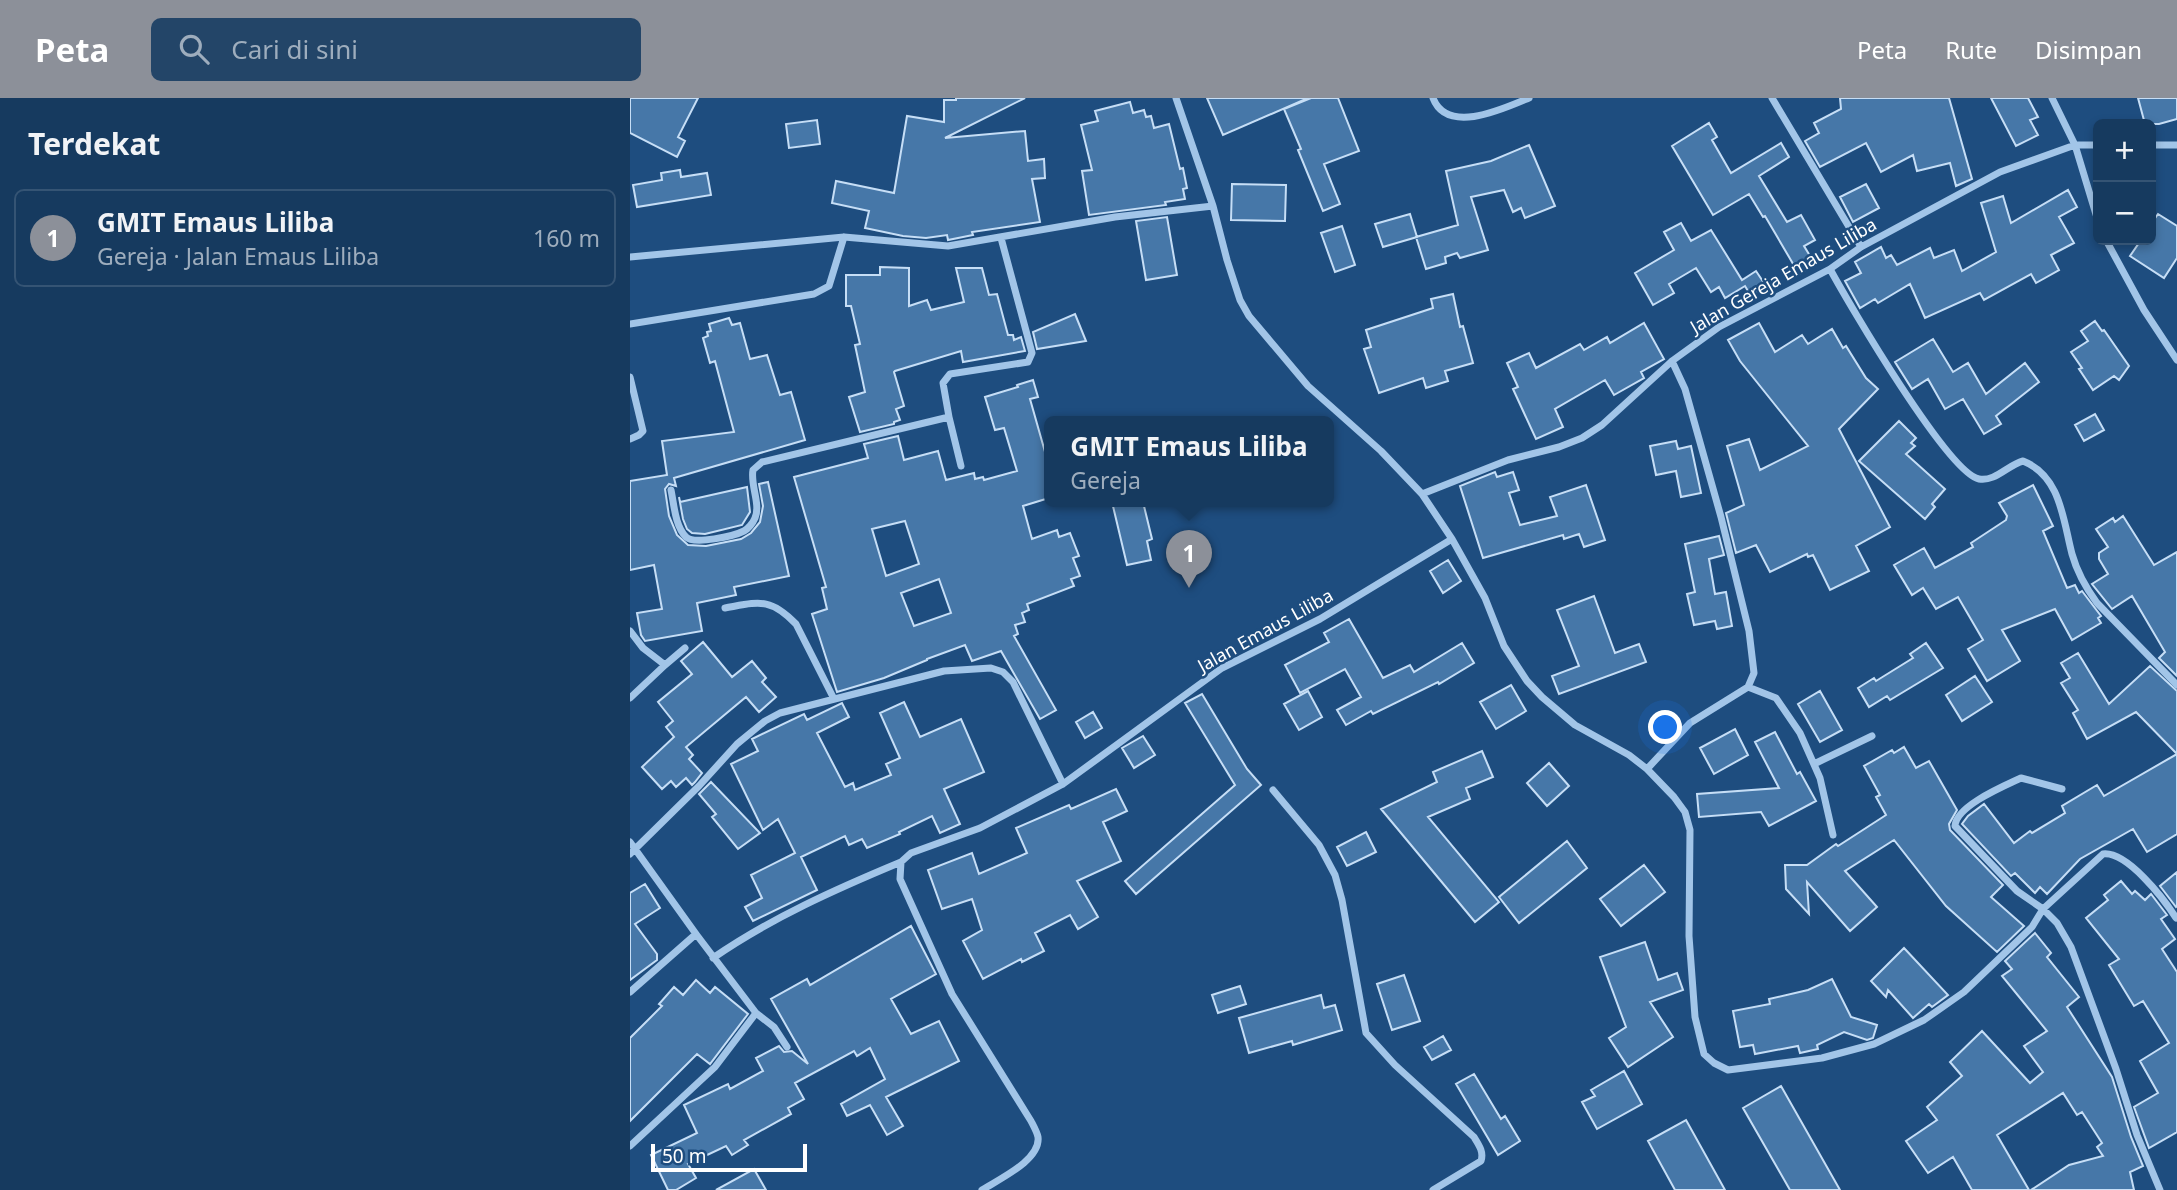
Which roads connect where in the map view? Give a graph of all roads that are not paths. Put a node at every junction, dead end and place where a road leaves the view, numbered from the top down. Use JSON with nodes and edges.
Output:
{"nodes":[{"id":1,"x":1176,"y":98,"type":"edge"},
{"id":2,"x":1433,"y":98,"type":"edge"},
{"id":3,"x":1529,"y":98,"type":"edge"},
{"id":4,"x":1772,"y":98,"type":"edge"},
{"id":5,"x":2052,"y":98,"type":"edge"},
{"id":6,"x":2075,"y":145,"type":"junction"},
{"id":7,"x":2093,"y":145,"type":"edge"},
{"id":8,"x":2156,"y":145,"type":"edge"},
{"id":9,"x":2177,"y":145,"type":"edge"},
{"id":10,"x":2093,"y":204,"type":"edge"},
{"id":11,"x":1213,"y":205,"type":"junction"},
{"id":12,"x":844,"y":237,"type":"junction"},
{"id":13,"x":1001,"y":238,"type":"junction"},
{"id":14,"x":2109,"y":245,"type":"edge"},
{"id":15,"x":1861,"y":247,"type":"junction"},
{"id":16,"x":630,"y":257,"type":"edge"},
{"id":17,"x":1830,"y":269,"type":"junction"},
{"id":18,"x":630,"y":324,"type":"edge"},
{"id":19,"x":2177,"y":360,"type":"edge"},
{"id":20,"x":1672,"y":361,"type":"junction"},
{"id":21,"x":630,"y":377,"type":"edge"},
{"id":22,"x":949,"y":417,"type":"junction"},
{"id":23,"x":630,"y":439,"type":"edge"},
{"id":24,"x":961,"y":466,"type":"dead end"},
{"id":25,"x":671,"y":490,"type":"dead end"},
{"id":26,"x":1422,"y":494,"type":"junction"},
{"id":27,"x":1452,"y":539,"type":"junction"},
{"id":28,"x":725,"y":608,"type":"dead end"},
{"id":29,"x":630,"y":631,"type":"edge"},
{"id":30,"x":685,"y":648,"type":"dead end"},
{"id":31,"x":665,"y":665,"type":"junction"},
{"id":32,"x":2177,"y":685,"type":"edge"},
{"id":33,"x":1748,"y":687,"type":"junction"},
{"id":34,"x":630,"y":698,"type":"edge"},
{"id":35,"x":834,"y":699,"type":"junction"},
{"id":36,"x":1872,"y":736,"type":"dead end"},
{"id":37,"x":1814,"y":764,"type":"junction"},
{"id":38,"x":1647,"y":768,"type":"junction"},
{"id":39,"x":1063,"y":784,"type":"junction"},
{"id":40,"x":2062,"y":789,"type":"dead end"},
{"id":41,"x":1273,"y":790,"type":"dead end"},
{"id":42,"x":1833,"y":835,"type":"dead end"},
{"id":43,"x":631,"y":849,"type":"edge"},
{"id":44,"x":901,"y":862,"type":"junction"},
{"id":45,"x":2043,"y":909,"type":"junction"},
{"id":46,"x":2176,"y":918,"type":"edge"},
{"id":47,"x":696,"y":934,"type":"junction"},
{"id":48,"x":713,"y":958,"type":"junction"},
{"id":49,"x":630,"y":992,"type":"edge"},
{"id":50,"x":756,"y":1013,"type":"junction"},
{"id":51,"x":787,"y":1047,"type":"dead end"},
{"id":52,"x":630,"y":1146,"type":"edge"},
{"id":53,"x":982,"y":1190,"type":"edge"},
{"id":54,"x":1433,"y":1190,"type":"edge"},
{"id":55,"x":2160,"y":1190,"type":"edge"}],
"edges":[{"from":1,"to":11,"type":"street"},
{"from":2,"to":3,"type":"street"},
{"from":4,"to":15,"type":"street"},
{"from":5,"to":6,"type":"street"},
{"from":6,"to":7,"type":"street","name":"Jalan Gereja Emaus Liliba"},
{"from":6,"to":10,"type":"street"},
{"from":6,"to":15,"type":"street","name":"Jalan Gereja Emaus Liliba"},
{"from":8,"to":9,"type":"street"},
{"from":11,"to":13,"type":"street"},
{"from":11,"to":26,"type":"street"},
{"from":12,"to":13,"type":"street"},
{"from":12,"to":16,"type":"street"},
{"from":12,"to":18,"type":"street"},
{"from":13,"to":22,"type":"street"},
{"from":14,"to":19,"type":"street"},
{"from":15,"to":17,"type":"street","name":"Jalan Gereja Emaus Liliba"},
{"from":17,"to":20,"type":"street","name":"Jalan Gereja Emaus Liliba"},
{"from":17,"to":32,"type":"street"},
{"from":20,"to":26,"type":"street","name":"Jalan Gereja Emaus Liliba"},
{"from":20,"to":33,"type":"street"},
{"from":21,"to":23,"type":"street"},
{"from":22,"to":24,"type":"street"},
{"from":22,"to":25,"type":"street"},
{"from":26,"to":27,"type":"street"},
{"from":27,"to":38,"type":"street"},
{"from":27,"to":39,"type":"street","name":"Jalan Emaus Liliba"},
{"from":28,"to":35,"type":"street"},
{"from":29,"to":31,"type":"street"},
{"from":30,"to":31,"type":"street"},
{"from":31,"to":34,"type":"street"},
{"from":33,"to":37,"type":"street"},
{"from":33,"to":38,"type":"street"},
{"from":35,"to":39,"type":"street"},
{"from":35,"to":43,"type":"street"},
{"from":36,"to":37,"type":"street"},
{"from":37,"to":42,"type":"street"},
{"from":38,"to":45,"type":"street"},
{"from":39,"to":44,"type":"street","name":"Jalan Emaus Liliba"},
{"from":40,"to":45,"type":"street"},
{"from":41,"to":54,"type":"street"},
{"from":43,"to":47,"type":"street"},
{"from":44,"to":48,"type":"street","name":"Jalan Emaus Liliba"},
{"from":44,"to":53,"type":"street"},
{"from":45,"to":46,"type":"street"},
{"from":45,"to":55,"type":"street"},
{"from":47,"to":48,"type":"street"},
{"from":47,"to":49,"type":"street"},
{"from":48,"to":50,"type":"street"},
{"from":50,"to":51,"type":"street"},
{"from":50,"to":52,"type":"street"}]}
